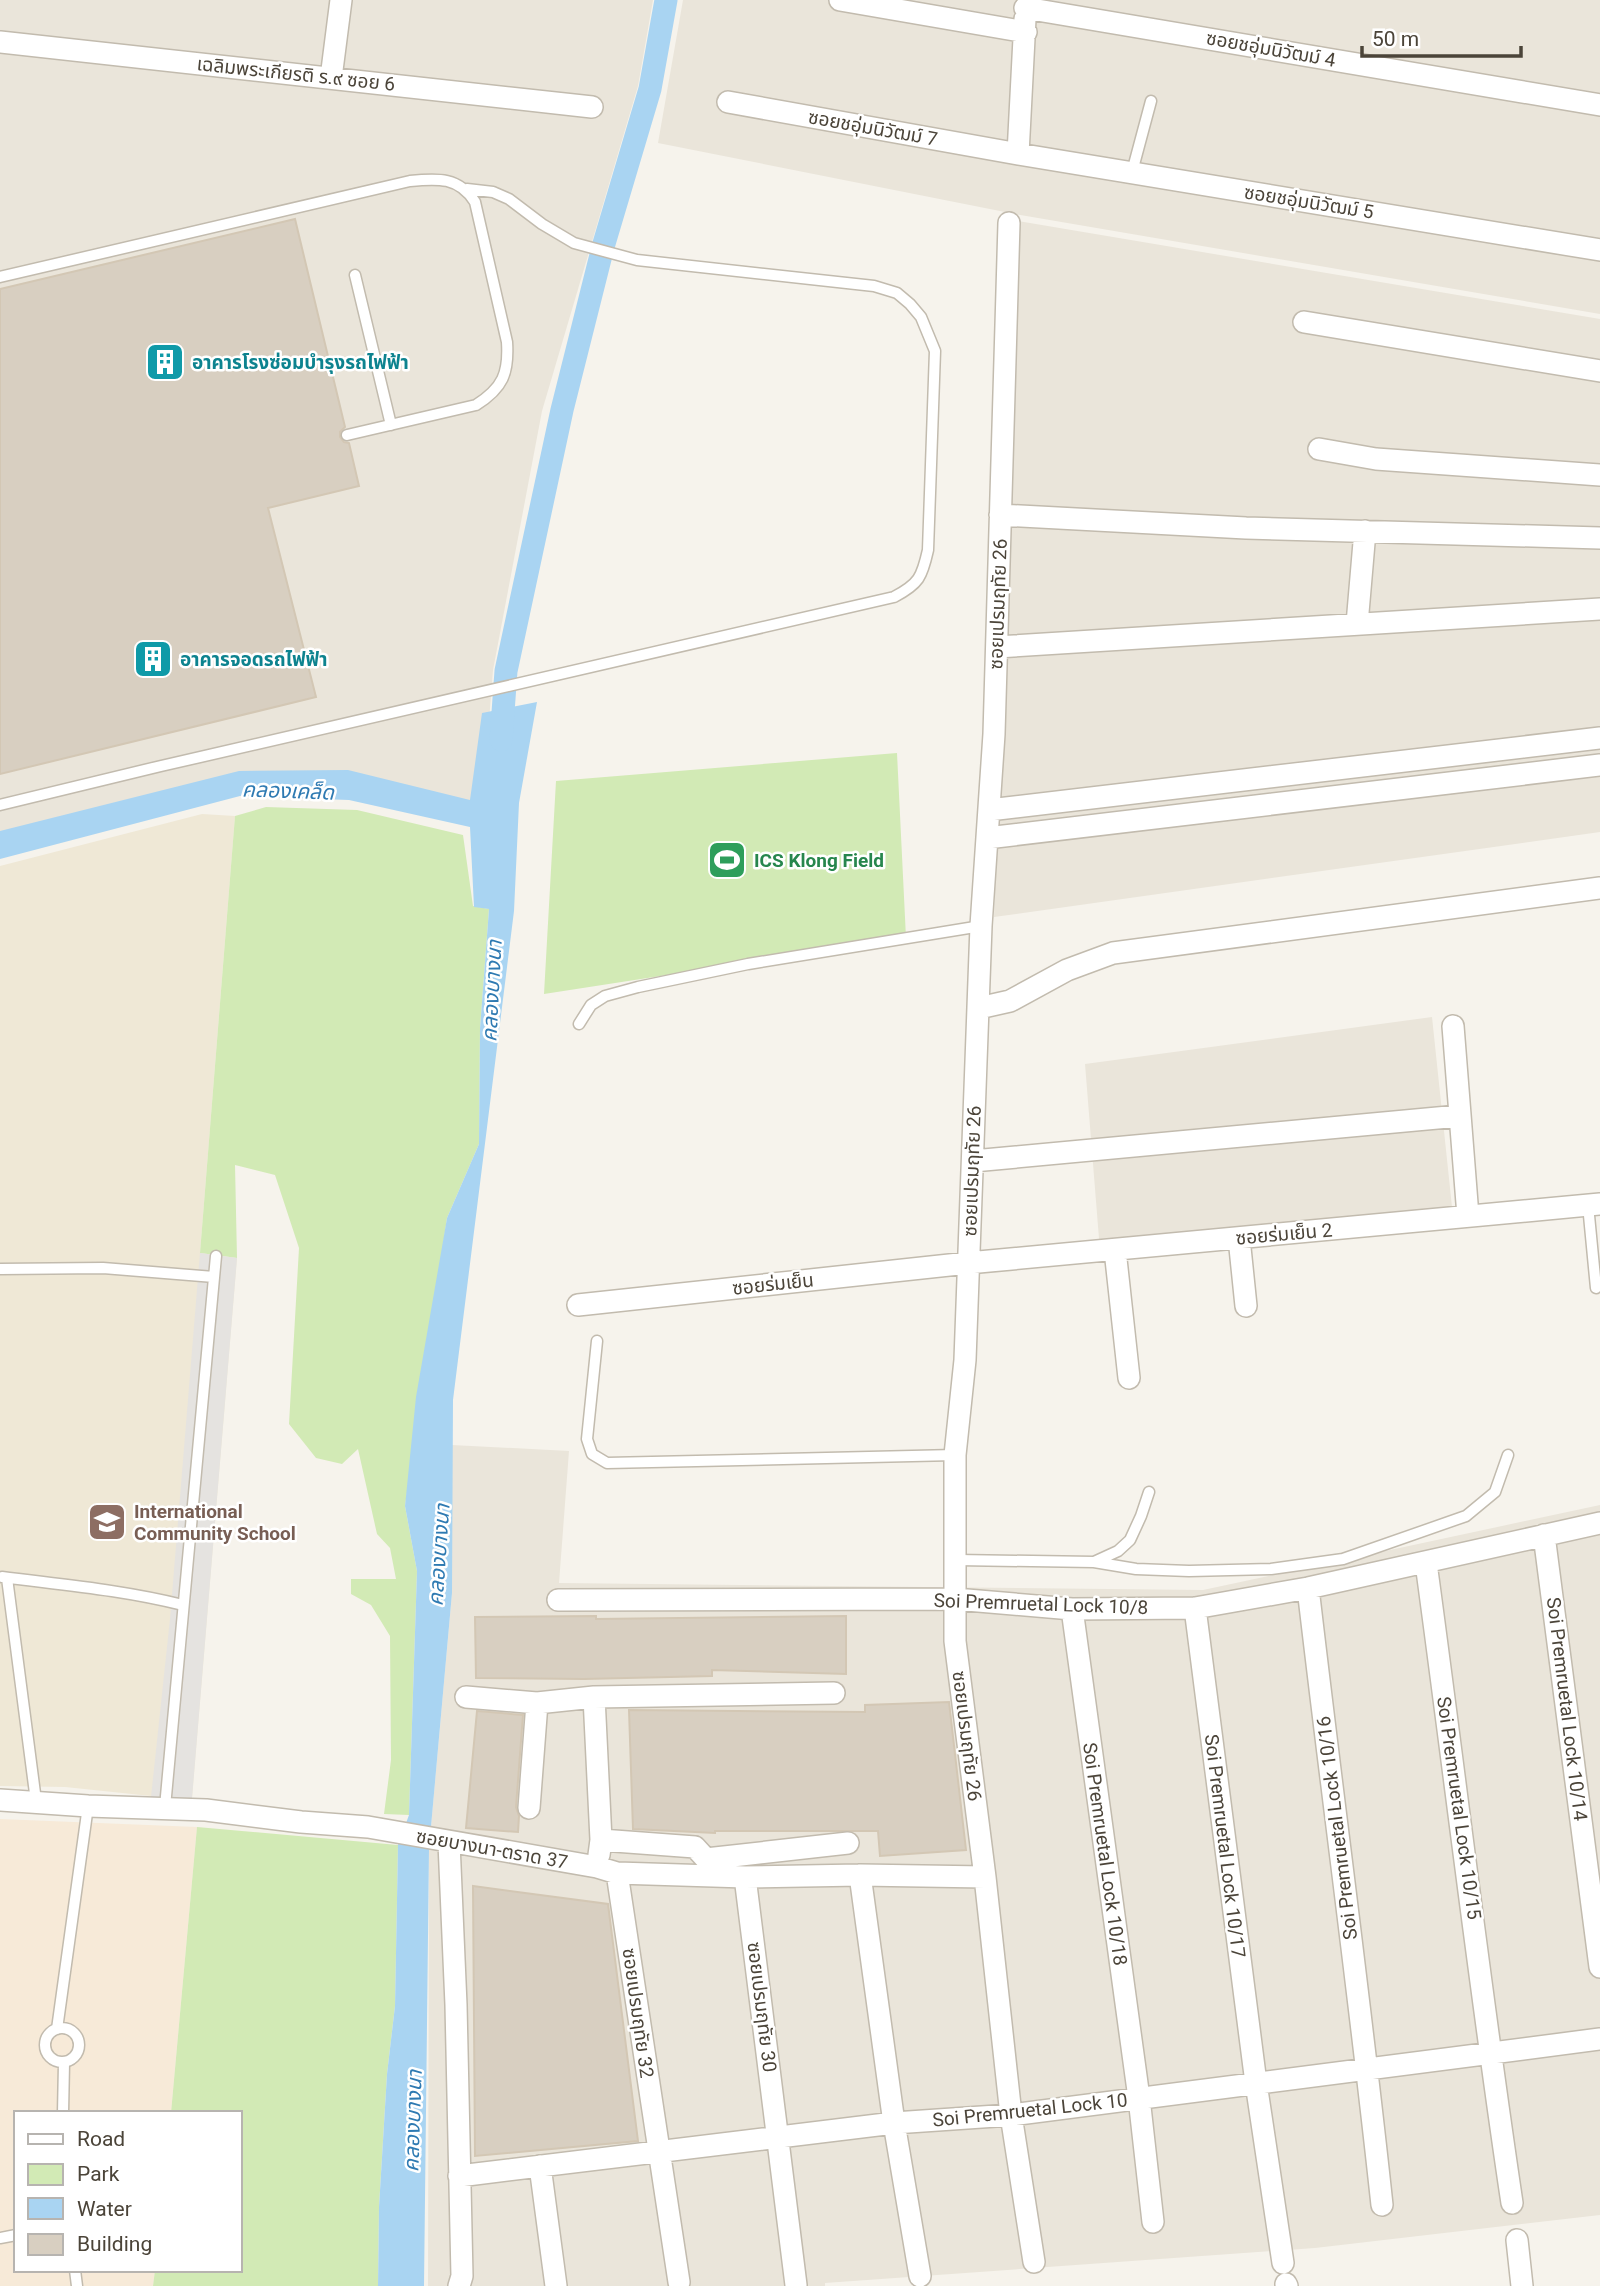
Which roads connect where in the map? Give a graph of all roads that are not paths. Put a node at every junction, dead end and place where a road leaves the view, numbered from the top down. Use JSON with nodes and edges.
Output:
{"nodes":[{"id":1,"x":341,"y":0,"type":"edge"},
{"id":2,"x":840,"y":0,"type":"edge"},
{"id":3,"x":1025,"y":4,"type":"edge"},
{"id":4,"x":1026,"y":32,"type":"junction"},
{"id":5,"x":0,"y":42,"type":"edge"},
{"id":6,"x":331,"y":78,"type":"junction"},
{"id":7,"x":1151,"y":101,"type":"dead end"},
{"id":8,"x":728,"y":102,"type":"dead end"},
{"id":9,"x":1600,"y":104,"type":"edge"},
{"id":10,"x":592,"y":107,"type":"dead end"},
{"id":11,"x":1018,"y":153,"type":"junction"},
{"id":12,"x":1132,"y":172,"type":"junction"},
{"id":13,"x":467,"y":189,"type":"junction"},
{"id":14,"x":1009,"y":223,"type":"dead end"},
{"id":15,"x":1600,"y":250,"type":"edge"},
{"id":16,"x":355,"y":275,"type":"dead end"},
{"id":17,"x":0,"y":277,"type":"edge"},
{"id":18,"x":1304,"y":321,"type":"dead end"},
{"id":19,"x":1600,"y":371,"type":"edge"},
{"id":20,"x":391,"y":425,"type":"junction"},
{"id":21,"x":347,"y":435,"type":"dead end"},
{"id":22,"x":1319,"y":449,"type":"dead end"},
{"id":23,"x":1600,"y":475,"type":"edge"},
{"id":24,"x":1000,"y":515,"type":"junction"},
{"id":25,"x":1364,"y":531,"type":"junction"},
{"id":26,"x":1600,"y":538,"type":"edge"},
{"id":27,"x":1600,"y":608,"type":"edge"},
{"id":28,"x":1357,"y":624,"type":"junction"},
{"id":29,"x":996,"y":647,"type":"junction"},
{"id":30,"x":1600,"y":738,"type":"edge"},
{"id":31,"x":1549,"y":744,"type":"junction"},
{"id":32,"x":1600,"y":765,"type":"edge"},
{"id":33,"x":1551,"y":771,"type":"junction"},
{"id":34,"x":1311,"y":772,"type":"junction"},
{"id":35,"x":1172,"y":789,"type":"junction"},
{"id":36,"x":1315,"y":799,"type":"junction"},
{"id":37,"x":0,"y":805,"type":"edge"},
{"id":38,"x":989,"y":810,"type":"junction"},
{"id":39,"x":1175,"y":816,"type":"junction"},
{"id":40,"x":987,"y":838,"type":"junction"},
{"id":41,"x":1600,"y":888,"type":"edge"},
{"id":42,"x":981,"y":926,"type":"junction"},
{"id":43,"x":979,"y":1008,"type":"junction"},
{"id":44,"x":579,"y":1024,"type":"dead end"},
{"id":45,"x":1453,"y":1026,"type":"dead end"},
{"id":46,"x":1459,"y":1116,"type":"junction"},
{"id":47,"x":973,"y":1161,"type":"junction"},
{"id":48,"x":1594,"y":1204,"type":"edge"},
{"id":49,"x":1468,"y":1216,"type":"junction"},
{"id":50,"x":1239,"y":1238,"type":"junction"},
{"id":51,"x":1115,"y":1250,"type":"junction"},
{"id":52,"x":216,"y":1256,"type":"dead end"},
{"id":53,"x":968,"y":1263,"type":"junction"},
{"id":54,"x":0,"y":1269,"type":"edge"},
{"id":55,"x":214,"y":1277,"type":"junction"},
{"id":56,"x":1596,"y":1288,"type":"dead end"},
{"id":57,"x":578,"y":1305,"type":"dead end"},
{"id":58,"x":1246,"y":1307,"type":"dead end"},
{"id":59,"x":597,"y":1341,"type":"dead end"},
{"id":60,"x":1129,"y":1378,"type":"dead end"},
{"id":61,"x":955,"y":1455,"type":"junction"},
{"id":62,"x":1508,"y":1455,"type":"dead end"},
{"id":63,"x":1149,"y":1492,"type":"dead end"},
{"id":64,"x":1600,"y":1522,"type":"edge"},
{"id":65,"x":1544,"y":1535,"type":"junction"},
{"id":66,"x":957,"y":1560,"type":"junction"},
{"id":67,"x":1094,"y":1562,"type":"junction"},
{"id":68,"x":1426,"y":1563,"type":"junction"},
{"id":69,"x":3,"y":1577,"type":"edge"},
{"id":70,"x":1308,"y":1588,"type":"junction"},
{"id":71,"x":955,"y":1599,"type":"junction"},
{"id":72,"x":558,"y":1600,"type":"dead end"},
{"id":73,"x":183,"y":1605,"type":"junction"},
{"id":74,"x":1195,"y":1608,"type":"junction"},
{"id":75,"x":1072,"y":1609,"type":"junction"},
{"id":76,"x":834,"y":1693,"type":"dead end"},
{"id":77,"x":466,"y":1697,"type":"dead end"},
{"id":78,"x":594,"y":1697,"type":"junction"},
{"id":79,"x":537,"y":1703,"type":"junction"},
{"id":80,"x":0,"y":1800,"type":"edge"},
{"id":81,"x":36,"y":1801,"type":"junction"},
{"id":82,"x":88,"y":1806,"type":"junction"},
{"id":83,"x":165,"y":1807,"type":"junction"},
{"id":84,"x":529,"y":1808,"type":"dead end"},
{"id":85,"x":601,"y":1840,"type":"junction"},
{"id":86,"x":444,"y":1842,"type":"junction"},
{"id":87,"x":848,"y":1843,"type":"dead end"},
{"id":88,"x":607,"y":1870,"type":"junction"},
{"id":89,"x":860,"y":1875,"type":"junction"},
{"id":90,"x":745,"y":1877,"type":"junction"},
{"id":91,"x":985,"y":1877,"type":"junction"},
{"id":92,"x":1600,"y":1967,"type":"edge"},
{"id":93,"x":57,"y":2029,"type":"junction"},
{"id":94,"x":1600,"y":2039,"type":"edge"},
{"id":95,"x":1490,"y":2053,"type":"junction"},
{"id":96,"x":64,"y":2063,"type":"junction"},
{"id":97,"x":1368,"y":2067,"type":"junction"},
{"id":98,"x":1256,"y":2083,"type":"junction"},
{"id":99,"x":1139,"y":2098,"type":"junction"},
{"id":100,"x":63,"y":2111,"type":"edge"},
{"id":101,"x":1011,"y":2115,"type":"junction"},
{"id":102,"x":894,"y":2123,"type":"junction"},
{"id":103,"x":779,"y":2137,"type":"junction"},
{"id":104,"x":658,"y":2153,"type":"junction"},
{"id":105,"x":540,"y":2166,"type":"junction"},
{"id":106,"x":459,"y":2176,"type":"junction"},
{"id":107,"x":1512,"y":2203,"type":"dead end"},
{"id":108,"x":1382,"y":2205,"type":"dead end"},
{"id":109,"x":1153,"y":2222,"type":"dead end"},
{"id":110,"x":1517,"y":2240,"type":"dead end"},
{"id":111,"x":1034,"y":2262,"type":"dead end"},
{"id":112,"x":1283,"y":2263,"type":"dead end"},
{"id":113,"x":920,"y":2276,"type":"dead end"},
{"id":114,"x":679,"y":2282,"type":"dead end"},
{"id":115,"x":796,"y":2285,"type":"edge"},
{"id":116,"x":459,"y":2286,"type":"edge"},
{"id":117,"x":556,"y":2286,"type":"edge"},
{"id":118,"x":1522,"y":2286,"type":"edge"}],
"edges":[{"from":1,"to":6,"type":"street"},
{"from":2,"to":4,"type":"street"},
{"from":3,"to":4,"type":"street"},
{"from":3,"to":9,"type":"street","name":"ซอยชอุ่มนิวัฒม์ 4"},
{"from":4,"to":11,"type":"street"},
{"from":5,"to":6,"type":"street","name":"เฉลิมพระเกียรติ ร.๙ ซอย 6"},
{"from":6,"to":10,"type":"street","name":"เฉลิมพระเกียรติ ร.๙ ซอย 6"},
{"from":7,"to":12,"type":"lane"},
{"from":8,"to":11,"type":"street","name":"ซอยชอุ่มนิวัฒม์ 7"},
{"from":11,"to":12,"type":"street","name":"ซอยชอุ่มนิวัฒม์ 5"},
{"from":12,"to":15,"type":"street","name":"ซอยชอุ่มนิวัฒม์ 5"},
{"from":13,"to":17,"type":"lane"},
{"from":13,"to":20,"type":"lane"},
{"from":13,"to":37,"type":"lane"},
{"from":14,"to":24,"type":"street","name":"ซอยเปรมฤทัย 26"},
{"from":16,"to":20,"type":"lane"},
{"from":18,"to":19,"type":"street"},
{"from":20,"to":21,"type":"lane"},
{"from":22,"to":23,"type":"street"},
{"from":24,"to":25,"type":"street"},
{"from":24,"to":29,"type":"street","name":"ซอยเปรมฤทัย 26"},
{"from":25,"to":26,"type":"street"},
{"from":25,"to":28,"type":"street"},
{"from":27,"to":28,"type":"street"},
{"from":28,"to":29,"type":"street"},
{"from":29,"to":38,"type":"street","name":"ซอยเปรมฤทัย 26"},
{"from":30,"to":31,"type":"street"},
{"from":31,"to":33,"type":"street"},
{"from":31,"to":34,"type":"street"},
{"from":32,"to":33,"type":"street"},
{"from":33,"to":36,"type":"street"},
{"from":34,"to":35,"type":"street"},
{"from":34,"to":36,"type":"street"},
{"from":35,"to":38,"type":"street"},
{"from":35,"to":39,"type":"street"},
{"from":36,"to":39,"type":"street"},
{"from":38,"to":40,"type":"street","name":"ซอยเปรมฤทัย 26"},
{"from":39,"to":40,"type":"street"},
{"from":40,"to":42,"type":"street","name":"ซอยเปรมฤทัย 26"},
{"from":41,"to":43,"type":"street"},
{"from":42,"to":43,"type":"street","name":"ซอยเปรมฤทัย 26"},
{"from":42,"to":44,"type":"lane"},
{"from":43,"to":47,"type":"street","name":"ซอยเปรมฤทัย 26"},
{"from":45,"to":46,"type":"street"},
{"from":46,"to":47,"type":"street"},
{"from":46,"to":49,"type":"street"},
{"from":47,"to":53,"type":"street","name":"ซอยเปรมฤทัย 26"},
{"from":48,"to":49,"type":"street","name":"ซอยร่มเย็น 2"},
{"from":48,"to":56,"type":"lane"},
{"from":49,"to":50,"type":"street","name":"ซอยร่มเย็น 2"},
{"from":50,"to":51,"type":"street","name":"ซอยร่มเย็น 2"},
{"from":50,"to":58,"type":"street"},
{"from":51,"to":53,"type":"street","name":"ซอยร่มเย็น 2"},
{"from":51,"to":60,"type":"street"},
{"from":52,"to":55,"type":"lane"},
{"from":53,"to":57,"type":"street","name":"ซอยร่มเย็น"},
{"from":53,"to":61,"type":"street","name":"ซอยเปรมฤทัย 26"},
{"from":54,"to":55,"type":"lane"},
{"from":55,"to":73,"type":"lane"},
{"from":59,"to":61,"type":"lane"},
{"from":61,"to":66,"type":"street","name":"ซอยเปรมฤทัย 26"},
{"from":62,"to":67,"type":"lane"},
{"from":63,"to":67,"type":"lane"},
{"from":64,"to":65,"type":"street","name":"Soi Premruetal Lock 10/8"},
{"from":65,"to":68,"type":"street","name":"Soi Premruetal Lock 10/8"},
{"from":65,"to":92,"type":"street","name":"Soi Premruetal Lock 10/14"},
{"from":66,"to":67,"type":"lane"},
{"from":66,"to":71,"type":"street","name":"ซอยเปรมฤทัย 26"},
{"from":68,"to":70,"type":"street","name":"Soi Premruetal Lock 10/8"},
{"from":68,"to":95,"type":"street","name":"Soi Premruetal Lock 10/15"},
{"from":69,"to":73,"type":"lane"},
{"from":69,"to":81,"type":"lane"},
{"from":70,"to":74,"type":"street","name":"Soi Premruetal Lock 10/8"},
{"from":70,"to":97,"type":"street","name":"Soi Premruetal Lock 10/16"},
{"from":71,"to":72,"type":"street","name":"Soi Premruetal Lock 10/8"},
{"from":71,"to":75,"type":"street","name":"Soi Premruetal Lock 10/8"},
{"from":71,"to":91,"type":"street","name":"ซอยเปรมฤทัย 26"},
{"from":73,"to":83,"type":"lane"},
{"from":74,"to":75,"type":"street","name":"Soi Premruetal Lock 10/8"},
{"from":74,"to":98,"type":"street","name":"Soi Premruetal Lock 10/17"},
{"from":75,"to":99,"type":"street","name":"Soi Premruetal Lock 10/18"},
{"from":76,"to":78,"type":"street"},
{"from":77,"to":79,"type":"street"},
{"from":78,"to":79,"type":"street"},
{"from":78,"to":85,"type":"street","name":"ซอยเปรมฤทัย 32"},
{"from":79,"to":84,"type":"street"},
{"from":80,"to":81,"type":"street","name":"ซอยบางนา-ตราด 37"},
{"from":81,"to":82,"type":"street","name":"ซอยบางนา-ตราด 37"},
{"from":82,"to":83,"type":"street","name":"ซอยบางนา-ตราด 37"},
{"from":82,"to":93,"type":"lane"},
{"from":83,"to":86,"type":"street","name":"ซอยบางนา-ตราด 37"},
{"from":85,"to":87,"type":"street"},
{"from":85,"to":88,"type":"street","name":"ซอยเปรมฤทัย 32"},
{"from":86,"to":88,"type":"street","name":"ซอยบางนา-ตราด 37"},
{"from":86,"to":106,"type":"street"},
{"from":88,"to":90,"type":"street","name":"ซอยบางนา-ตราด 37"},
{"from":88,"to":104,"type":"street","name":"ซอยเปรมฤทัย 32"},
{"from":89,"to":90,"type":"street","name":"ซอยบางนา-ตราด 37"},
{"from":89,"to":91,"type":"street","name":"ซอยบางนา-ตราด 37"},
{"from":89,"to":102,"type":"street"},
{"from":90,"to":103,"type":"street","name":"ซอยเปรมฤทัย 30"},
{"from":91,"to":101,"type":"street","name":"ซอยเปรมฤทัย 26"},
{"from":93,"to":96,"type":"lane"},
{"from":93,"to":96,"type":"lane"},
{"from":94,"to":95,"type":"street","name":"Soi Premruetal Lock 10"},
{"from":95,"to":97,"type":"street","name":"Soi Premruetal Lock 10"},
{"from":95,"to":107,"type":"street","name":"Soi Premruetal Lock 10/15"},
{"from":96,"to":100,"type":"lane"},
{"from":97,"to":98,"type":"street","name":"Soi Premruetal Lock 10"},
{"from":97,"to":108,"type":"street","name":"Soi Premruetal Lock 10/16"},
{"from":98,"to":99,"type":"street","name":"Soi Premruetal Lock 10"},
{"from":98,"to":112,"type":"street","name":"Soi Premruetal Lock 10/17"},
{"from":99,"to":101,"type":"street","name":"Soi Premruetal Lock 10"},
{"from":99,"to":109,"type":"street","name":"Soi Premruetal Lock 10/18"},
{"from":101,"to":102,"type":"street","name":"Soi Premruetal Lock 10"},
{"from":101,"to":111,"type":"street","name":"ซอยเปรมฤทัย 26"},
{"from":102,"to":103,"type":"street","name":"Soi Premruetal Lock 10"},
{"from":102,"to":113,"type":"street"},
{"from":103,"to":104,"type":"street","name":"Soi Premruetal Lock 10"},
{"from":103,"to":115,"type":"street","name":"ซอยเปรมฤทัย 30"},
{"from":104,"to":105,"type":"street","name":"Soi Premruetal Lock 10"},
{"from":104,"to":114,"type":"street","name":"ซอยเปรมฤทัย 32"},
{"from":105,"to":106,"type":"street","name":"Soi Premruetal Lock 10"},
{"from":105,"to":117,"type":"street"},
{"from":106,"to":116,"type":"street"},
{"from":110,"to":118,"type":"street"}]}
